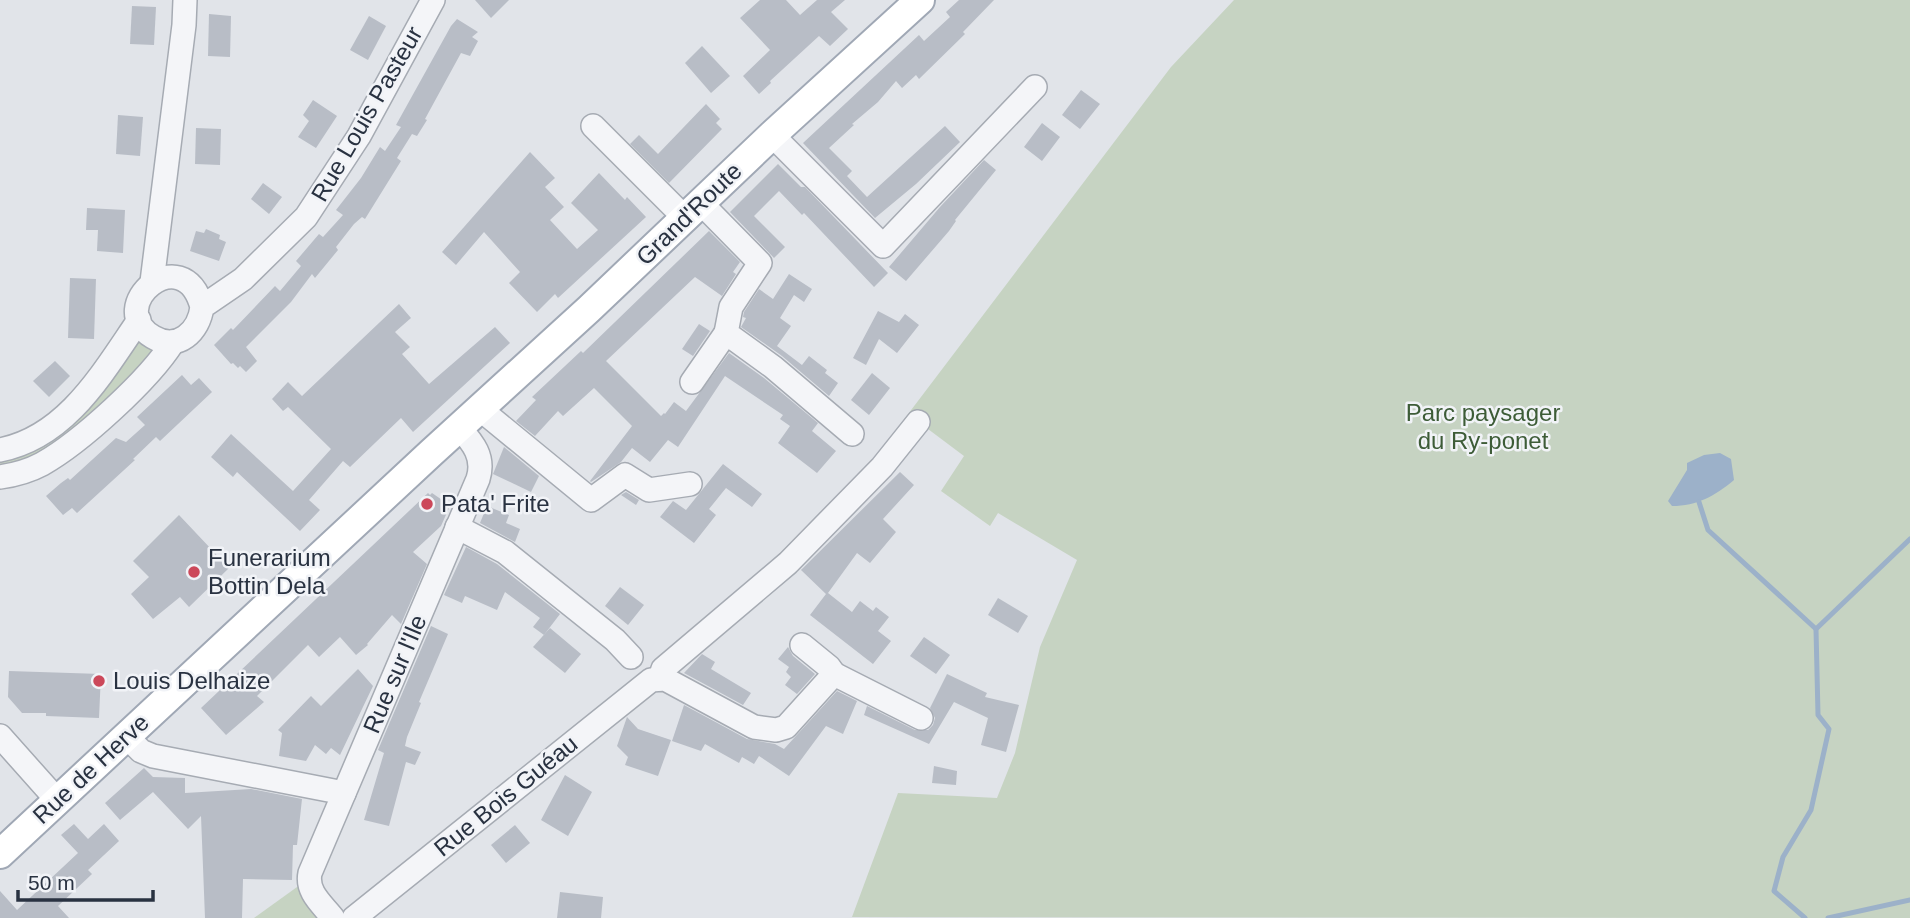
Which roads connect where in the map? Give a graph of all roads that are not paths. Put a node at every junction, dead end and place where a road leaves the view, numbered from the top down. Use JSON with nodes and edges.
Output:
{"nodes":[{"id":1,"x":185,"y":0,"type":"edge"},
{"id":2,"x":433,"y":0,"type":"edge"},
{"id":3,"x":920,"y":0,"type":"edge"},
{"id":4,"x":1035,"y":87,"type":"dead end"},
{"id":5,"x":593,"y":126,"type":"dead end"},
{"id":6,"x":772,"y":135,"type":"junction"},
{"id":7,"x":694,"y":211,"type":"junction"},
{"id":8,"x":152,"y":282,"type":"junction"},
{"id":9,"x":202,"y":307,"type":"junction"},
{"id":10,"x":139,"y":320,"type":"junction"},
{"id":11,"x":726,"y":333,"type":"junction"},
{"id":12,"x":173,"y":342,"type":"junction"},
{"id":13,"x":692,"y":382,"type":"dead end"},
{"id":14,"x":480,"y":409,"type":"junction"},
{"id":15,"x":918,"y":422,"type":"dead end"},
{"id":16,"x":458,"y":427,"type":"junction"},
{"id":17,"x":852,"y":434,"type":"dead end"},
{"id":18,"x":0,"y":450,"type":"edge"},
{"id":19,"x":0,"y":477,"type":"edge"},
{"id":20,"x":690,"y":484,"type":"dead end"},
{"id":21,"x":457,"y":527,"type":"junction"},
{"id":22,"x":802,"y":645,"type":"dead end"},
{"id":23,"x":631,"y":657,"type":"dead end"},
{"id":24,"x":834,"y":674,"type":"junction"},
{"id":25,"x":660,"y":678,"type":"junction"},
{"id":26,"x":921,"y":718,"type":"dead end"},
{"id":27,"x":0,"y":736,"type":"edge"},
{"id":28,"x":125,"y":736,"type":"junction"},
{"id":29,"x":344,"y":793,"type":"junction"},
{"id":30,"x":58,"y":801,"type":"junction"},
{"id":31,"x":0,"y":854,"type":"edge"},
{"id":32,"x":333,"y":918,"type":"edge"},
{"id":33,"x":354,"y":918,"type":"edge"}],
"edges":[{"from":1,"to":8,"type":"street"},
{"from":2,"to":9,"type":"street","name":"Rue Louis Pasteur"},
{"from":3,"to":6,"type":"main road","name":"Grand'Route"},
{"from":4,"to":6,"type":"street"},
{"from":5,"to":7,"type":"street"},
{"from":6,"to":7,"type":"main road","name":"Grand'Route"},
{"from":7,"to":11,"type":"street"},
{"from":7,"to":14,"type":"main road","name":"Grand'Route"},
{"from":8,"to":9,"type":"street"},
{"from":8,"to":10,"type":"street"},
{"from":9,"to":12,"type":"street","name":"Rue Louis Pasteur"},
{"from":10,"to":12,"type":"street"},
{"from":10,"to":18,"type":"street"},
{"from":11,"to":13,"type":"street"},
{"from":11,"to":17,"type":"street"},
{"from":12,"to":19,"type":"street","name":"Rue Louis Pasteur"},
{"from":14,"to":16,"type":"main road","name":"Grand'Route"},
{"from":14,"to":20,"type":"street"},
{"from":15,"to":25,"type":"street","name":"Rue Bois Guéau"},
{"from":16,"to":21,"type":"street","name":"Rue sur l'Ile"},
{"from":16,"to":28,"type":"main road","name":"Rue de Herve"},
{"from":21,"to":23,"type":"street"},
{"from":21,"to":29,"type":"street","name":"Rue sur l'Ile"},
{"from":22,"to":24,"type":"street"},
{"from":24,"to":25,"type":"street"},
{"from":24,"to":26,"type":"street"},
{"from":25,"to":33,"type":"street","name":"Rue Bois Guéau"},
{"from":27,"to":30,"type":"street"},
{"from":28,"to":29,"type":"street"},
{"from":28,"to":30,"type":"main road","name":"Rue de Herve"},
{"from":29,"to":32,"type":"street","name":"Rue sur l'Ile"},
{"from":30,"to":31,"type":"main road","name":"Rue de Herve"}]}
